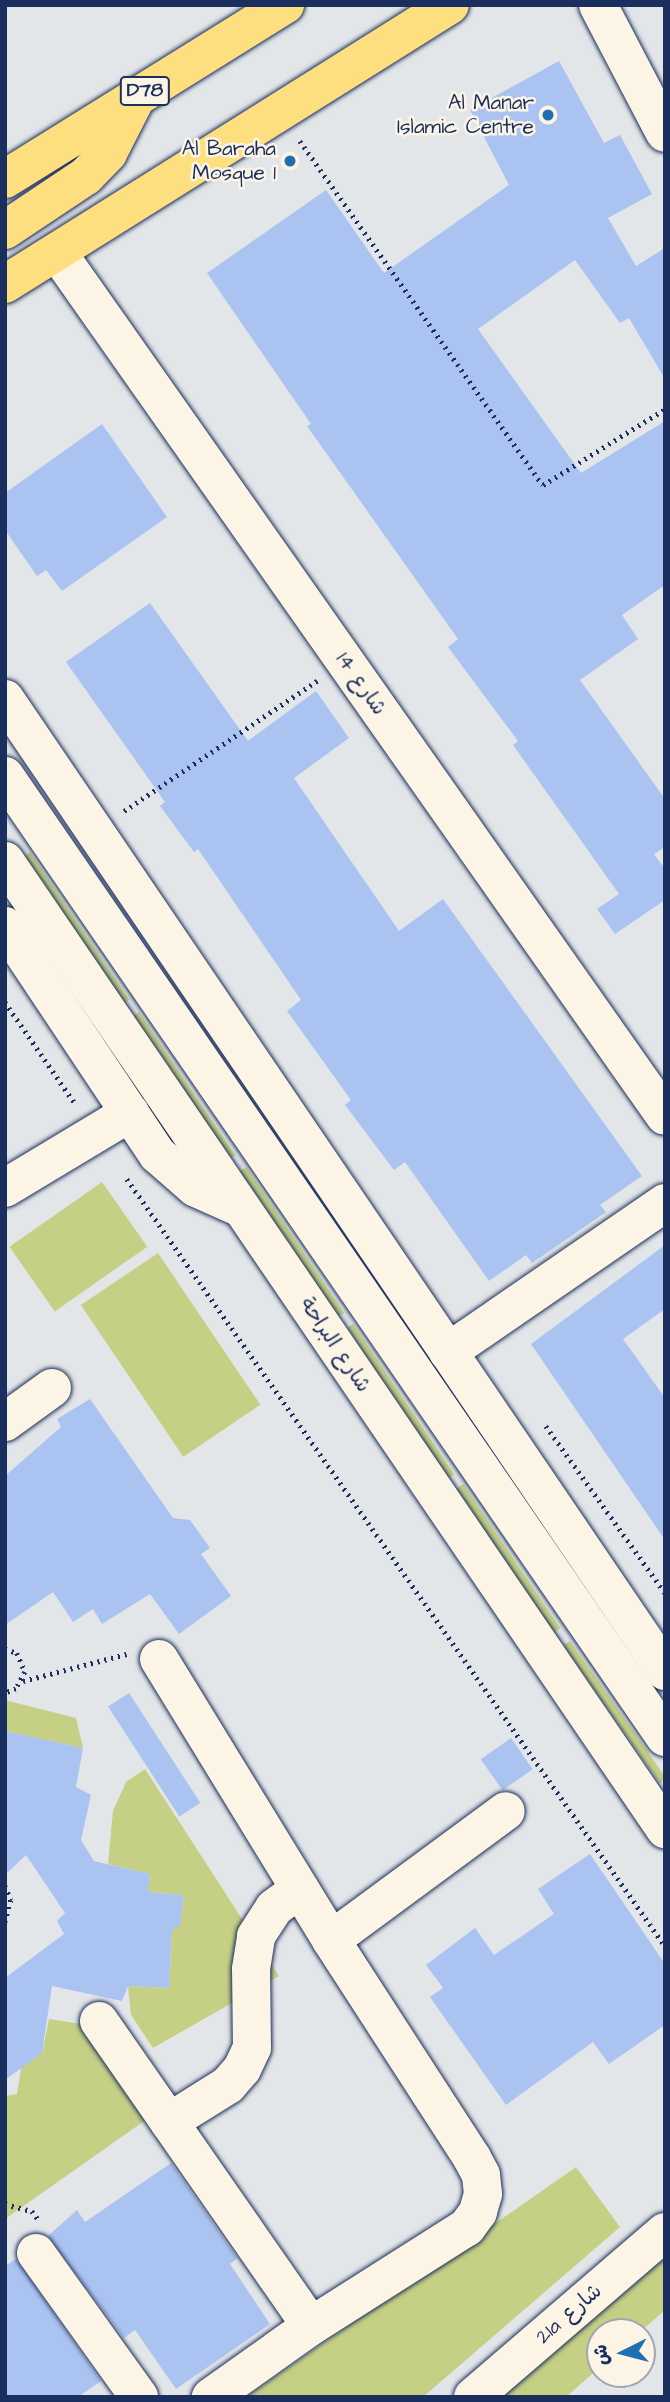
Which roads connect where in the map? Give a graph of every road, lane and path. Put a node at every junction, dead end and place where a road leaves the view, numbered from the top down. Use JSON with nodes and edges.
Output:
{"nodes":[{"id":1,"x":285,"y":5,"type":"edge"},
{"id":2,"x":450,"y":5,"type":"edge"},
{"id":3,"x":598,"y":5,"type":"edge"},
{"id":4,"x":137,"y":96,"type":"junction"},
{"id":5,"x":280,"y":112,"type":"junction"},
{"id":6,"x":665,"y":133,"type":"edge"},
{"id":7,"x":5,"y":178,"type":"edge"},
{"id":8,"x":5,"y":230,"type":"edge"},
{"id":9,"x":57,"y":253,"type":"junction"},
{"id":10,"x":5,"y":284,"type":"edge"},
{"id":11,"x":665,"y":409,"type":"edge"},
{"id":12,"x":345,"y":662,"type":"junction"},
{"id":13,"x":5,"y":699,"type":"edge"},
{"id":14,"x":5,"y":776,"type":"edge"},
{"id":15,"x":118,"y":816,"type":"dead end"},
{"id":16,"x":5,"y":861,"type":"edge"},
{"id":17,"x":44,"y":917,"type":"junction"},
{"id":18,"x":5,"y":926,"type":"edge"},
{"id":19,"x":45,"y":983,"type":"junction"},
{"id":20,"x":5,"y":1002,"type":"edge"},
{"id":21,"x":130,"y":1113,"type":"junction"},
{"id":22,"x":665,"y":1116,"type":"edge"},
{"id":23,"x":96,"y":1134,"type":"junction"},
{"id":24,"x":5,"y":1188,"type":"edge"},
{"id":25,"x":665,"y":1203,"type":"edge"},
{"id":26,"x":242,"y":1209,"type":"junction"},
{"id":27,"x":448,"y":1352,"type":"junction"},
{"id":28,"x":52,"y":1388,"type":"dead end"},
{"id":29,"x":5,"y":1422,"type":"edge"},
{"id":30,"x":5,"y":1649,"type":"edge"},
{"id":31,"x":159,"y":1658,"type":"joint"},
{"id":32,"x":665,"y":1671,"type":"edge"},
{"id":33,"x":23,"y":1681,"type":"junction"},
{"id":34,"x":5,"y":1693,"type":"edge"},
{"id":35,"x":665,"y":1737,"type":"edge"},
{"id":36,"x":506,"y":1811,"type":"dead end"},
{"id":37,"x":665,"y":1829,"type":"edge"},
{"id":38,"x":5,"y":1886,"type":"edge"},
{"id":39,"x":300,"y":1889,"type":"junction"},
{"id":40,"x":5,"y":1922,"type":"edge"},
{"id":41,"x":331,"y":1940,"type":"junction"},
{"id":42,"x":665,"y":1946,"type":"edge"},
{"id":43,"x":99,"y":2021,"type":"dead end"},
{"id":44,"x":169,"y":2122,"type":"junction"},
{"id":45,"x":665,"y":2232,"type":"edge"},
{"id":46,"x":36,"y":2253,"type":"dead end"},
{"id":47,"x":311,"y":2326,"type":"junction"},
{"id":48,"x":139,"y":2397,"type":"edge"},
{"id":49,"x":211,"y":2397,"type":"edge"},
{"id":50,"x":474,"y":2397,"type":"edge"}],
"edges":[{"from":1,"to":4,"type":"main road","number":"D78"},
{"from":2,"to":5,"type":"main road"},
{"from":3,"to":6,"type":"street"},
{"from":4,"to":7,"type":"main road","number":"D78"},
{"from":4,"to":8,"type":"main road"},
{"from":5,"to":9,"type":"main road"},
{"from":5,"to":11,"type":"path"},
{"from":9,"to":10,"type":"main road"},
{"from":9,"to":12,"type":"street","name":"شارع 14"},
{"from":12,"to":15,"type":"path"},
{"from":12,"to":22,"type":"street","name":"شارع 14"},
{"from":13,"to":27,"type":"street"},
{"from":14,"to":35,"type":"street"},
{"from":16,"to":17,"type":"street","name":"شارع البراحة"},
{"from":17,"to":19,"type":"street"},
{"from":17,"to":26,"type":"street","name":"شارع البراحة"},
{"from":18,"to":19,"type":"street"},
{"from":19,"to":21,"type":"street"},
{"from":20,"to":23,"type":"path"},
{"from":21,"to":23,"type":"street"},
{"from":21,"to":26,"type":"street"},
{"from":23,"to":24,"type":"street"},
{"from":23,"to":42,"type":"path"},
{"from":25,"to":27,"type":"street"},
{"from":26,"to":37,"type":"street","name":"شارع البراحة"},
{"from":27,"to":32,"type":"street"},
{"from":28,"to":29,"type":"street"},
{"from":30,"to":33,"type":"path"},
{"from":31,"to":33,"type":"path"},
{"from":31,"to":39,"type":"street"},
{"from":33,"to":34,"type":"path"},
{"from":36,"to":41,"type":"street"},
{"from":38,"to":40,"type":"path"},
{"from":39,"to":41,"type":"street"},
{"from":39,"to":44,"type":"street"},
{"from":41,"to":47,"type":"street"},
{"from":43,"to":44,"type":"street"},
{"from":44,"to":47,"type":"street"},
{"from":45,"to":50,"type":"street","name":"21a شارع"},
{"from":46,"to":48,"type":"street"},
{"from":47,"to":49,"type":"street"}]}
